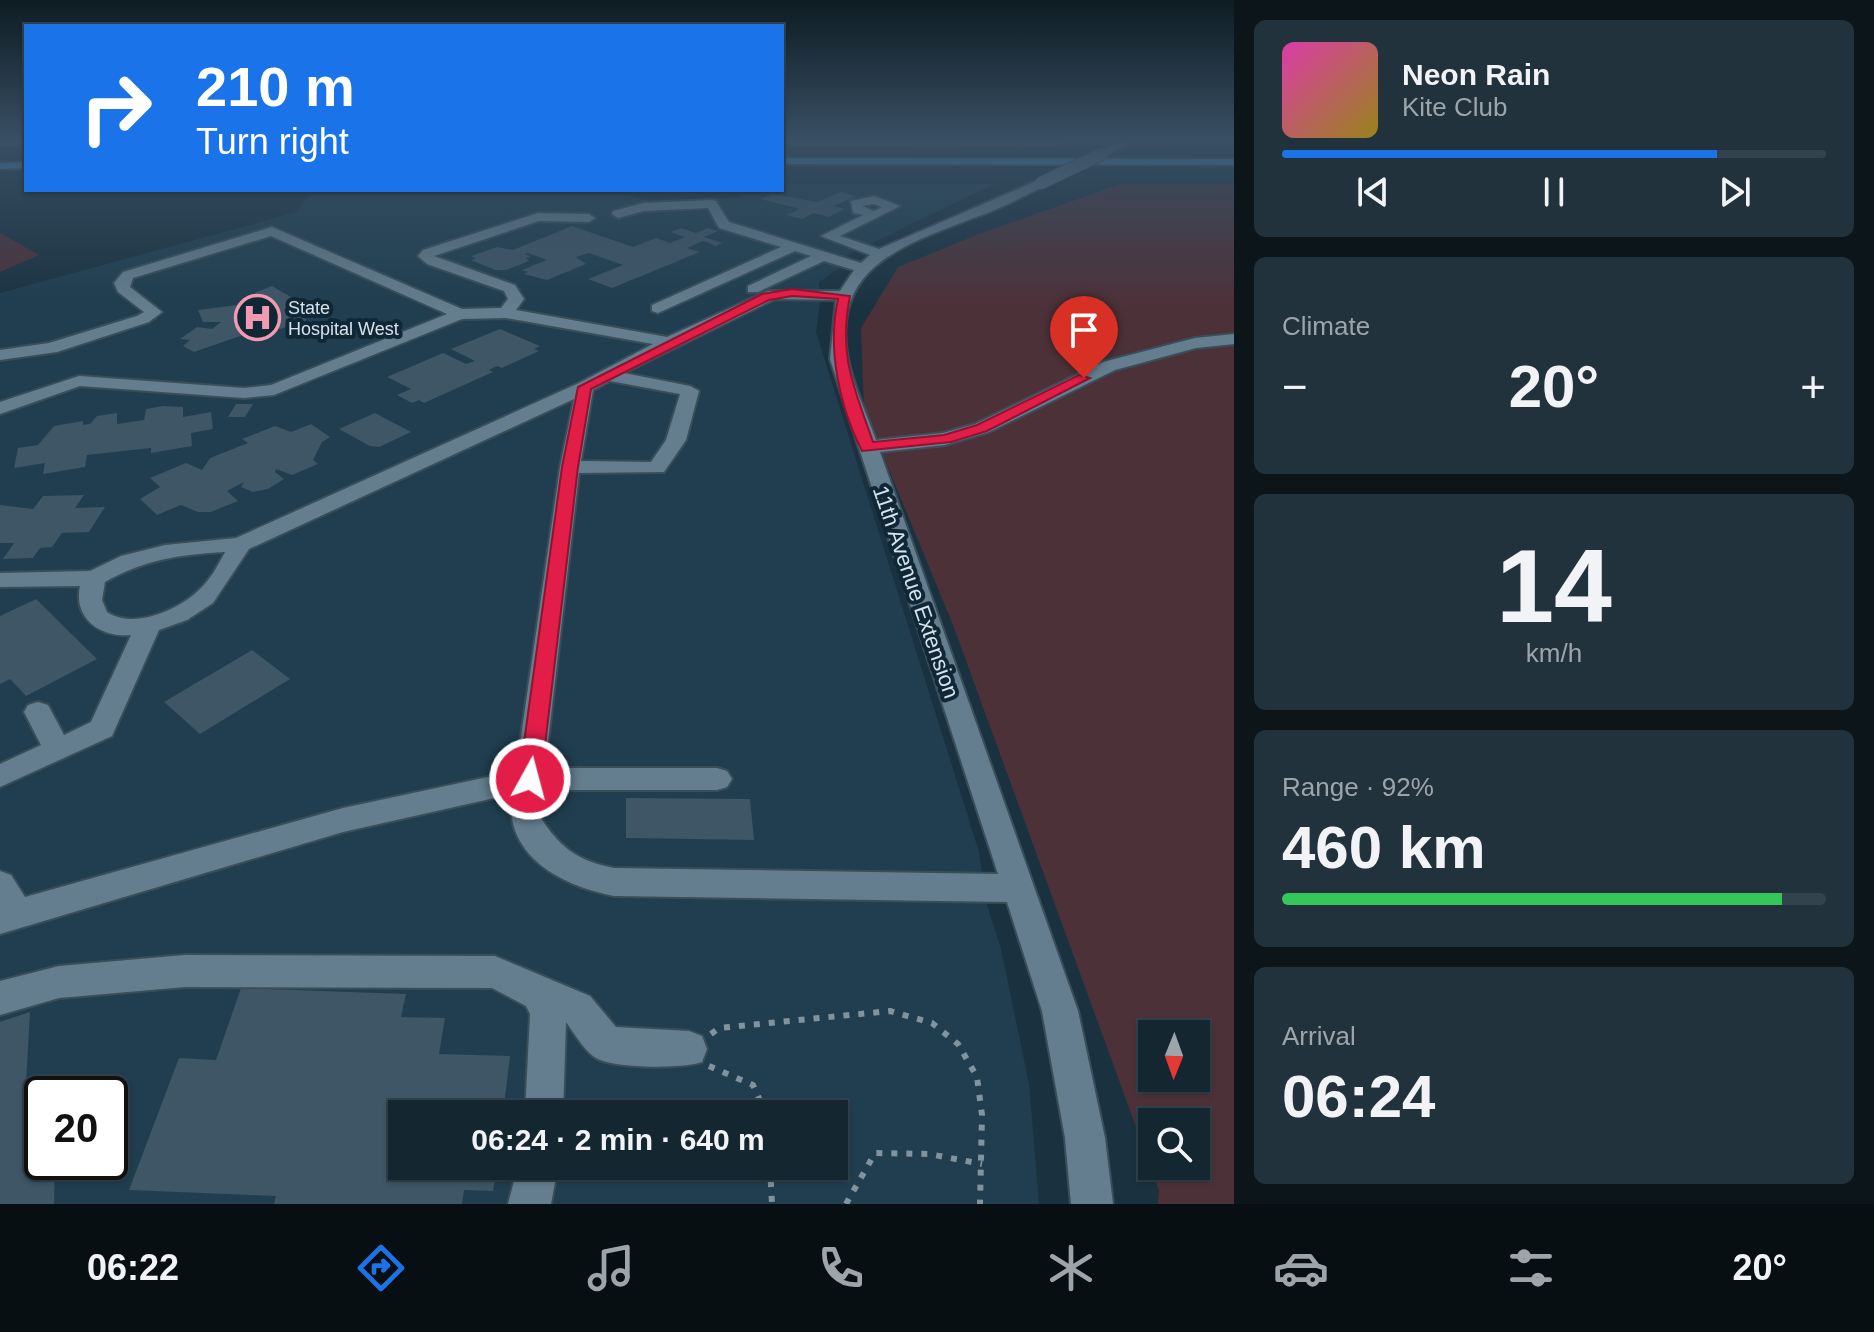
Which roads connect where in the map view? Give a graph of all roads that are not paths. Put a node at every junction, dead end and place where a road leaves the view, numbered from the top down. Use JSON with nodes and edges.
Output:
{"nodes":[{"id":1,"x":1015,"y":196,"type":"edge"},
{"id":2,"x":618,"y":214,"type":"dead end"},
{"id":3,"x":875,"y":215,"type":"dead end"},
{"id":4,"x":589,"y":218,"type":"dead end"},
{"id":5,"x":793,"y":247,"type":"junction"},
{"id":6,"x":882,"y":255,"type":"junction"},
{"id":7,"x":823,"y":256,"type":"junction"},
{"id":8,"x":866,"y":269,"type":"junction"},
{"id":9,"x":695,"y":291,"type":"junction"},
{"id":10,"x":844,"y":296,"type":"junction"},
{"id":11,"x":725,"y":302,"type":"junction"},
{"id":12,"x":658,"y":308,"type":"dead end"},
{"id":13,"x":743,"y":308,"type":"junction"},
{"id":14,"x":506,"y":313,"type":"junction"},
{"id":15,"x":702,"y":313,"type":"dead end"},
{"id":16,"x":460,"y":314,"type":"junction"},
{"id":17,"x":1234,"y":339,"type":"edge"},
{"id":18,"x":669,"y":342,"type":"junction"},
{"id":19,"x":0,"y":355,"type":"edge"},
{"id":20,"x":596,"y":381,"type":"junction"},
{"id":21,"x":0,"y":408,"type":"edge"},
{"id":22,"x":867,"y":447,"type":"junction"},
{"id":23,"x":570,"y":467,"type":"junction"},
{"id":24,"x":240,"y":545,"type":"junction"},
{"id":25,"x":94,"y":578,"type":"junction"},
{"id":26,"x":0,"y":580,"type":"edge"},
{"id":27,"x":148,"y":626,"type":"junction"},
{"id":28,"x":38,"y":712,"type":"dead end"},
{"id":29,"x":58,"y":750,"type":"junction"},
{"id":30,"x":0,"y":776,"type":"edge"},
{"id":31,"x":530,"y":779,"type":"junction"},
{"id":32,"x":717,"y":779,"type":"dead end"},
{"id":33,"x":0,"y":885,"type":"edge"},
{"id":34,"x":1017,"y":888,"type":"junction"},
{"id":35,"x":9,"y":916,"type":"edge"},
{"id":36,"x":539,"y":994,"type":"junction"},
{"id":37,"x":0,"y":998,"type":"edge"},
{"id":38,"x":689,"y":1049,"type":"road end"},
{"id":39,"x":545,"y":1100,"type":"edge"},
{"id":40,"x":536,"y":1180,"type":"edge"},
{"id":41,"x":529,"y":1204,"type":"edge"},
{"id":42,"x":1092,"y":1204,"type":"edge"}],
"edges":[{"from":1,"to":6,"type":"street","bridge":true},
{"from":2,"to":5,"type":"street"},
{"from":3,"to":6,"type":"street"},
{"from":4,"to":14,"type":"street"},
{"from":5,"to":7,"type":"street"},
{"from":5,"to":9,"type":"street"},
{"from":6,"to":8,"type":"street"},
{"from":7,"to":8,"type":"street"},
{"from":7,"to":11,"type":"street"},
{"from":8,"to":10,"type":"street"},
{"from":9,"to":11,"type":"street"},
{"from":9,"to":12,"type":"street"},
{"from":10,"to":13,"type":"street"},
{"from":10,"to":22,"type":"street","name":"11th Avenue Extension"},
{"from":11,"to":13,"type":"street"},
{"from":11,"to":15,"type":"street"},
{"from":13,"to":18,"type":"street"},
{"from":14,"to":16,"type":"street"},
{"from":14,"to":18,"type":"street"},
{"from":16,"to":19,"type":"street"},
{"from":16,"to":21,"type":"street"},
{"from":17,"to":22,"type":"street"},
{"from":18,"to":20,"type":"street"},
{"from":20,"to":23,"type":"street"},
{"from":20,"to":23,"type":"street"},
{"from":20,"to":24,"type":"street"},
{"from":22,"to":34,"type":"street","name":"11th Avenue Extension"},
{"from":23,"to":31,"type":"street"},
{"from":24,"to":25,"type":"street"},
{"from":24,"to":27,"type":"street"},
{"from":25,"to":26,"type":"street"},
{"from":25,"to":27,"type":"street"},
{"from":27,"to":29,"type":"street"},
{"from":28,"to":29,"type":"street"},
{"from":29,"to":30,"type":"street"},
{"from":31,"to":32,"type":"street"},
{"from":31,"to":34,"type":"street"},
{"from":31,"to":35,"type":"street"},
{"from":33,"to":35,"type":"street"},
{"from":34,"to":42,"type":"street","name":"11th Avenue Extension"},
{"from":36,"to":37,"type":"street"},
{"from":36,"to":38,"type":"street"},
{"from":36,"to":39,"type":"street"},
{"from":40,"to":41,"type":"street"}]}
